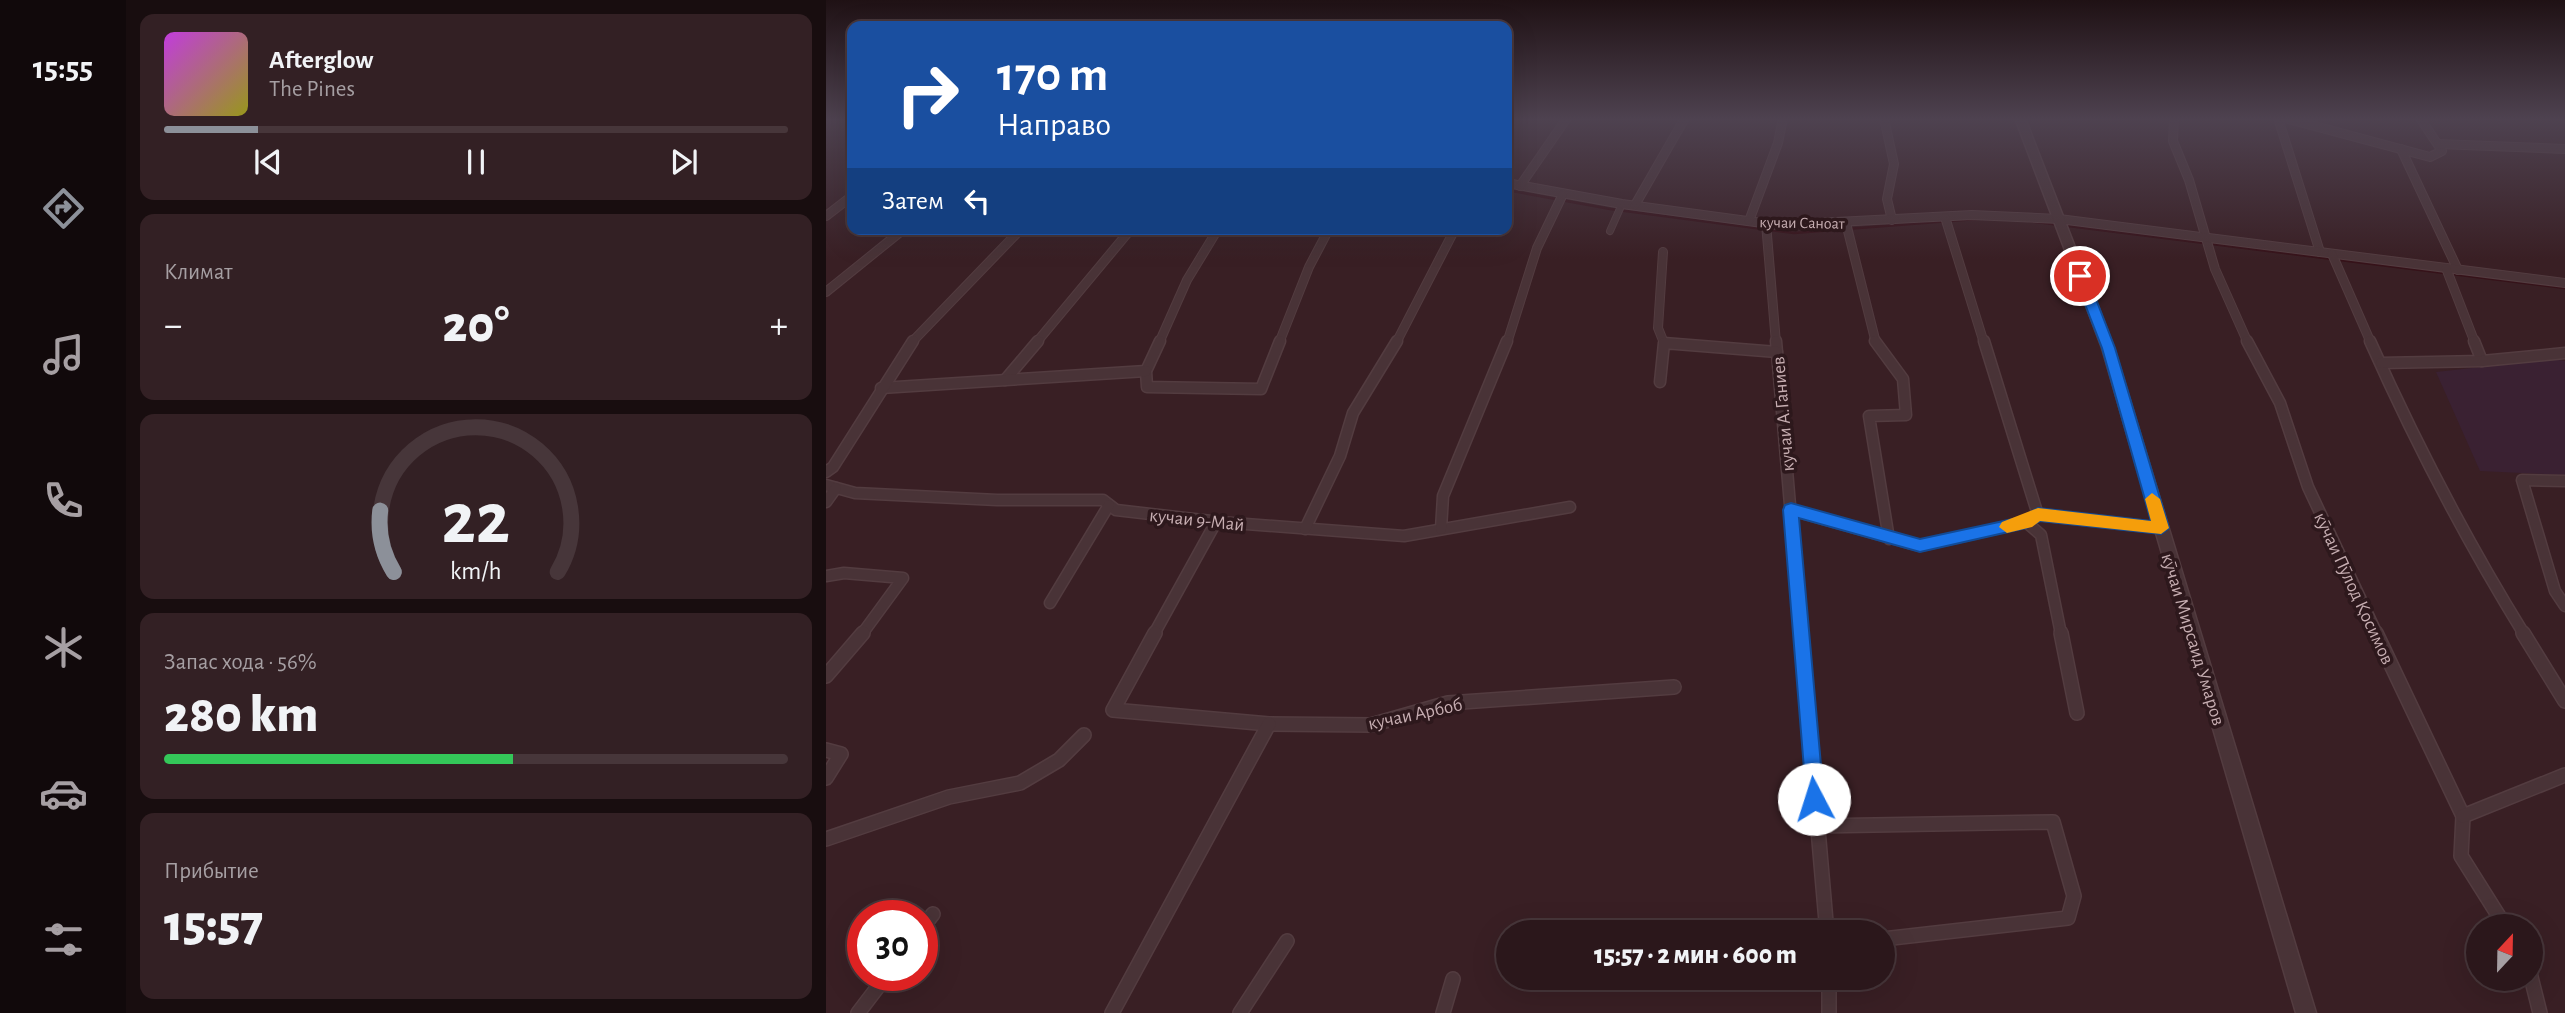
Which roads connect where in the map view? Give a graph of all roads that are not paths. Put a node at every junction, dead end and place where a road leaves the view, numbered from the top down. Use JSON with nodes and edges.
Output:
{"nodes":[{"id":1,"x":1534,"y":165,"type":"edge"},
{"id":2,"x":1658,"y":165,"type":"edge"},
{"id":3,"x":1769,"y":165,"type":"edge"},
{"id":4,"x":1894,"y":165,"type":"edge"},
{"id":5,"x":2038,"y":165,"type":"edge"},
{"id":6,"x":2183,"y":165,"type":"edge"},
{"id":7,"x":2293,"y":165,"type":"edge"},
{"id":8,"x":2409,"y":165,"type":"edge"},
{"id":9,"x":1512,"y":184,"type":"edge"},
{"id":10,"x":1520,"y":186,"type":"junction"},
{"id":11,"x":1561,"y":198,"type":"junction"},
{"id":12,"x":847,"y":200,"type":"edge"},
{"id":13,"x":1635,"y":205,"type":"junction"},
{"id":14,"x":1620,"y":208,"type":"junction"},
{"id":15,"x":826,"y":216,"type":"edge"},
{"id":16,"x":1892,"y":220,"type":"junction"},
{"id":17,"x":1946,"y":220,"type":"junction"},
{"id":18,"x":1749,"y":221,"type":"junction"},
{"id":19,"x":2060,"y":223,"type":"junction"},
{"id":20,"x":1766,"y":227,"type":"junction"},
{"id":21,"x":1847,"y":227,"type":"junction"},
{"id":22,"x":1610,"y":231,"type":"dead end"},
{"id":23,"x":897,"y":235,"type":"edge"},
{"id":24,"x":1015,"y":235,"type":"edge"},
{"id":25,"x":1126,"y":235,"type":"edge"},
{"id":26,"x":1214,"y":235,"type":"edge"},
{"id":27,"x":1326,"y":235,"type":"edge"},
{"id":28,"x":1451,"y":235,"type":"edge"},
{"id":29,"x":2205,"y":240,"type":"junction"},
{"id":30,"x":1664,"y":251,"type":"dead end"},
{"id":31,"x":2320,"y":252,"type":"junction"},
{"id":32,"x":2334,"y":257,"type":"junction"},
{"id":33,"x":2446,"y":268,"type":"junction"},
{"id":34,"x":2458,"y":270,"type":"junction"},
{"id":35,"x":2565,"y":283,"type":"edge"},
{"id":36,"x":826,"y":292,"type":"edge"},
{"id":37,"x":1664,"y":343,"type":"junction"},
{"id":38,"x":1777,"y":352,"type":"junction"},
{"id":39,"x":2565,"y":353,"type":"edge"},
{"id":40,"x":2482,"y":361,"type":"junction"},
{"id":41,"x":2381,"y":363,"type":"junction"},
{"id":42,"x":1146,"y":371,"type":"junction"},
{"id":43,"x":1005,"y":380,"type":"junction"},
{"id":44,"x":1660,"y":382,"type":"dead end"},
{"id":45,"x":881,"y":388,"type":"junction"},
{"id":46,"x":826,"y":472,"type":"edge"},
{"id":47,"x":2565,"y":481,"type":"edge"},
{"id":48,"x":831,"y":486,"type":"edge"},
{"id":49,"x":826,"y":502,"type":"edge"},
{"id":50,"x":1109,"y":505,"type":"junction"},
{"id":51,"x":1570,"y":507,"type":"dead end"},
{"id":52,"x":1791,"y":510,"type":"junction"},
{"id":53,"x":2038,"y":514,"type":"junction"},
{"id":54,"x":1216,"y":522,"type":"junction"},
{"id":55,"x":2026,"y":522,"type":"junction"},
{"id":56,"x":1306,"y":528,"type":"junction"},
{"id":57,"x":2161,"y":528,"type":"junction"},
{"id":58,"x":1441,"y":530,"type":"junction"},
{"id":59,"x":1889,"y":539,"type":"junction"},
{"id":60,"x":826,"y":576,"type":"edge"},
{"id":61,"x":2560,"y":593,"type":"edge"},
{"id":62,"x":1050,"y":603,"type":"dead end"},
{"id":63,"x":2565,"y":606,"type":"edge"},
{"id":64,"x":826,"y":676,"type":"edge"},
{"id":65,"x":1674,"y":687,"type":"dead end"},
{"id":66,"x":2565,"y":701,"type":"edge"},
{"id":67,"x":2077,"y":713,"type":"dead end"},
{"id":68,"x":1269,"y":723,"type":"junction"},
{"id":69,"x":1084,"y":735,"type":"dead end"},
{"id":70,"x":826,"y":750,"type":"edge"},
{"id":71,"x":2565,"y":775,"type":"edge"},
{"id":72,"x":826,"y":778,"type":"edge"},
{"id":73,"x":2463,"y":817,"type":"junction"},
{"id":74,"x":1817,"y":826,"type":"junction"},
{"id":75,"x":826,"y":839,"type":"edge"},
{"id":76,"x":2497,"y":914,"type":"edge"},
{"id":77,"x":1825,"y":920,"type":"edge"},
{"id":78,"x":1895,"y":938,"type":"edge"},
{"id":79,"x":1287,"y":941,"type":"dead end"},
{"id":80,"x":1453,"y":979,"type":"dead end"},
{"id":81,"x":1829,"y":990,"type":"edge"},
{"id":82,"x":875,"y":991,"type":"edge"},
{"id":83,"x":2534,"y":991,"type":"edge"},
{"id":84,"x":858,"y":1013,"type":"edge"},
{"id":85,"x":1112,"y":1013,"type":"edge"},
{"id":86,"x":1240,"y":1013,"type":"edge"},
{"id":87,"x":1443,"y":1013,"type":"edge"},
{"id":88,"x":1829,"y":1013,"type":"edge"},
{"id":89,"x":2305,"y":1013,"type":"edge"},
{"id":90,"x":2540,"y":1013,"type":"edge"}],
"edges":[{"from":1,"to":10,"type":"street"},
{"from":2,"to":13,"type":"street"},
{"from":3,"to":18,"type":"street"},
{"from":4,"to":16,"type":"street"},
{"from":5,"to":19,"type":"street","name":"кӯчаи Мирсаид Умаров"},
{"from":6,"to":29,"type":"street","name":"кӯчаи Пӯлод Қосимов"},
{"from":7,"to":31,"type":"street"},
{"from":8,"to":34,"type":"street"},
{"from":9,"to":10,"type":"street","name":"кучаи Саноат"},
{"from":10,"to":11,"type":"street","name":"кучаи Саноат"},
{"from":11,"to":14,"type":"street","name":"кучаи Саноат"},
{"from":11,"to":58,"type":"street"},
{"from":12,"to":15,"type":"street"},
{"from":13,"to":14,"type":"street","name":"кучаи Саноат"},
{"from":13,"to":18,"type":"street","name":"кучаи Саноат"},
{"from":14,"to":22,"type":"street"},
{"from":16,"to":17,"type":"street","name":"кучаи Саноат"},
{"from":16,"to":21,"type":"street","name":"кучаи Саноат"},
{"from":17,"to":19,"type":"street","name":"кучаи Саноат"},
{"from":17,"to":53,"type":"street"},
{"from":18,"to":20,"type":"street","name":"кучаи Саноат"},
{"from":19,"to":29,"type":"street","name":"кучаи Саноат"},
{"from":19,"to":57,"type":"street","name":"кӯчаи Мирсаид Умаров"},
{"from":20,"to":21,"type":"street","name":"кучаи Саноат"},
{"from":20,"to":38,"type":"street","name":"кучаи А.Ганиев"},
{"from":21,"to":59,"type":"street"},
{"from":23,"to":36,"type":"street"},
{"from":24,"to":45,"type":"street"},
{"from":25,"to":43,"type":"street"},
{"from":26,"to":42,"type":"street"},
{"from":27,"to":42,"type":"street"},
{"from":28,"to":56,"type":"street"},
{"from":29,"to":31,"type":"street","name":"кучаи Саноат"},
{"from":29,"to":73,"type":"street","name":"кӯчаи Пӯлод Қосимов"},
{"from":30,"to":37,"type":"street"},
{"from":31,"to":32,"type":"street","name":"кучаи Саноат"},
{"from":32,"to":33,"type":"street","name":"кучаи Саноат"},
{"from":32,"to":41,"type":"street"},
{"from":33,"to":34,"type":"street","name":"кучаи Саноат"},
{"from":33,"to":40,"type":"street"},
{"from":34,"to":35,"type":"street","name":"кучаи Саноат"},
{"from":37,"to":38,"type":"street"},
{"from":37,"to":44,"type":"street"},
{"from":38,"to":52,"type":"street","name":"кучаи А.Ганиев"},
{"from":39,"to":40,"type":"street"},
{"from":40,"to":41,"type":"street"},
{"from":41,"to":66,"type":"street"},
{"from":42,"to":43,"type":"street"},
{"from":43,"to":45,"type":"street"},
{"from":45,"to":46,"type":"street"},
{"from":47,"to":61,"type":"street"},
{"from":48,"to":49,"type":"street"},
{"from":48,"to":50,"type":"street","name":"кучаи 9-Май"},
{"from":50,"to":54,"type":"street","name":"кучаи 9-Май"},
{"from":50,"to":62,"type":"street"},
{"from":51,"to":58,"type":"street","name":"кучаи 9-Май"},
{"from":52,"to":59,"type":"street"},
{"from":52,"to":74,"type":"street","name":"кучаи А.Ганиев"},
{"from":53,"to":55,"type":"street"},
{"from":53,"to":57,"type":"street"},
{"from":54,"to":56,"type":"street","name":"кучаи 9-Май"},
{"from":54,"to":68,"type":"street","name":"кучаи Арбоб"},
{"from":55,"to":59,"type":"street"},
{"from":55,"to":67,"type":"street"},
{"from":56,"to":58,"type":"street","name":"кучаи 9-Май"},
{"from":57,"to":89,"type":"street","name":"кӯчаи Мирсаид Умаров"},
{"from":60,"to":64,"type":"street"},
{"from":61,"to":63,"type":"street"},
{"from":65,"to":68,"type":"street","name":"кучаи Арбоб"},
{"from":68,"to":85,"type":"street"},
{"from":69,"to":75,"type":"street"},
{"from":70,"to":72,"type":"street"},
{"from":71,"to":73,"type":"street"},
{"from":73,"to":76,"type":"street","name":"кӯчаи Пӯлод Қосимов"},
{"from":74,"to":77,"type":"street","name":"кучаи А.Ганиев"},
{"from":74,"to":78,"type":"street"},
{"from":79,"to":86,"type":"street"},
{"from":80,"to":87,"type":"street"},
{"from":81,"to":88,"type":"street"},
{"from":82,"to":84,"type":"street"},
{"from":83,"to":90,"type":"street"}]}
